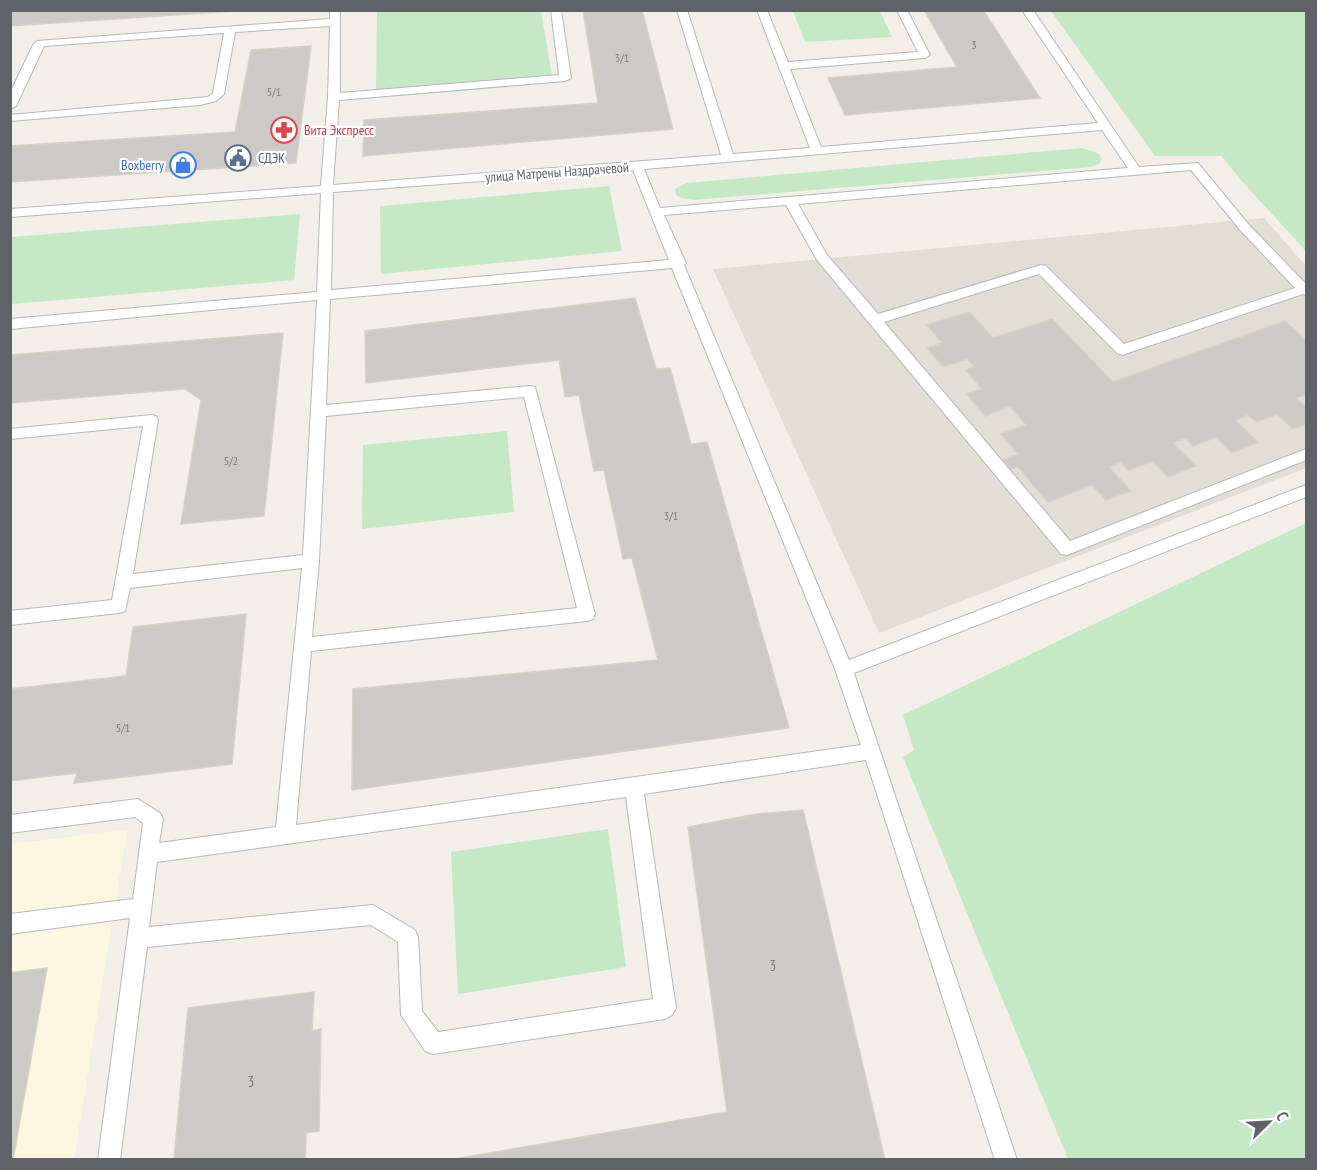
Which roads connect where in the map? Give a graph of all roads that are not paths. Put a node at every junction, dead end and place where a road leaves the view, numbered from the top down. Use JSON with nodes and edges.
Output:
{"nodes":[{"id":1,"x":555,"y":10,"type":"edge"},
{"id":2,"x":682,"y":10,"type":"edge"},
{"id":3,"x":762,"y":10,"type":"edge"},
{"id":4,"x":902,"y":10,"type":"edge"},
{"id":5,"x":1027,"y":10,"type":"edge"},
{"id":6,"x":335,"y":16,"type":"edge"},
{"id":7,"x":230,"y":29,"type":"junction"},
{"id":8,"x":784,"y":66,"type":"junction"},
{"id":9,"x":334,"y":97,"type":"junction"},
{"id":10,"x":10,"y":106,"type":"edge"},
{"id":11,"x":10,"y":118,"type":"edge"},
{"id":12,"x":1104,"y":126,"type":"junction"},
{"id":13,"x":817,"y":151,"type":"junction"},
{"id":14,"x":728,"y":158,"type":"junction"},
{"id":15,"x":637,"y":166,"type":"junction"},
{"id":16,"x":1135,"y":170,"type":"junction"},
{"id":17,"x":327,"y":189,"type":"junction"},
{"id":18,"x":790,"y":201,"type":"junction"},
{"id":19,"x":656,"y":212,"type":"junction"},
{"id":20,"x":10,"y":213,"type":"edge"},
{"id":21,"x":679,"y":263,"type":"junction"},
{"id":22,"x":1306,"y":290,"type":"edge"},
{"id":23,"x":323,"y":296,"type":"junction"},
{"id":24,"x":874,"y":320,"type":"junction"},
{"id":25,"x":10,"y":324,"type":"edge"},
{"id":26,"x":318,"y":411,"type":"junction"},
{"id":27,"x":10,"y":434,"type":"edge"},
{"id":28,"x":1306,"y":454,"type":"edge"},
{"id":29,"x":1306,"y":491,"type":"edge"},
{"id":30,"x":311,"y":561,"type":"junction"},
{"id":31,"x":123,"y":582,"type":"junction"},
{"id":32,"x":10,"y":618,"type":"edge"},
{"id":33,"x":302,"y":645,"type":"junction"},
{"id":34,"x":844,"y":669,"type":"junction"},
{"id":35,"x":872,"y":751,"type":"junction"},
{"id":36,"x":634,"y":787,"type":"junction"},
{"id":37,"x":10,"y":824,"type":"edge"},
{"id":38,"x":285,"y":835,"type":"junction"},
{"id":39,"x":150,"y":854,"type":"junction"},
{"id":40,"x":143,"y":907,"type":"junction"},
{"id":41,"x":10,"y":924,"type":"edge"},
{"id":42,"x":138,"y":938,"type":"junction"},
{"id":43,"x":109,"y":1160,"type":"edge"},
{"id":44,"x":1006,"y":1160,"type":"edge"}],
"edges":[{"from":1,"to":9,"type":"lane"},
{"from":2,"to":14,"type":"lane"},
{"from":3,"to":8,"type":"lane"},
{"from":4,"to":8,"type":"lane"},
{"from":5,"to":12,"type":"lane"},
{"from":6,"to":7,"type":"lane"},
{"from":6,"to":9,"type":"lane"},
{"from":7,"to":10,"type":"lane"},
{"from":7,"to":11,"type":"lane"},
{"from":8,"to":13,"type":"lane"},
{"from":9,"to":17,"type":"lane"},
{"from":12,"to":13,"type":"lane","name":"улица Матрены Наздрачевой"},
{"from":12,"to":16,"type":"lane"},
{"from":13,"to":14,"type":"lane","name":"улица Матрены Наздрачевой"},
{"from":14,"to":15,"type":"lane","name":"улица Матрены Наздрачевой"},
{"from":15,"to":17,"type":"lane","name":"улица Матрены Наздрачевой"},
{"from":15,"to":19,"type":"lane"},
{"from":16,"to":18,"type":"lane"},
{"from":16,"to":22,"type":"lane"},
{"from":17,"to":20,"type":"lane","name":"улица Матрены Наздрачевой"},
{"from":17,"to":23,"type":"lane"},
{"from":18,"to":19,"type":"lane"},
{"from":18,"to":24,"type":"lane"},
{"from":19,"to":21,"type":"lane"},
{"from":21,"to":23,"type":"lane"},
{"from":21,"to":34,"type":"lane"},
{"from":22,"to":24,"type":"lane"},
{"from":23,"to":25,"type":"lane"},
{"from":23,"to":26,"type":"lane"},
{"from":24,"to":28,"type":"lane"},
{"from":26,"to":30,"type":"lane"},
{"from":26,"to":33,"type":"lane"},
{"from":27,"to":31,"type":"lane"},
{"from":29,"to":34,"type":"lane"},
{"from":30,"to":31,"type":"lane"},
{"from":30,"to":33,"type":"lane"},
{"from":31,"to":32,"type":"lane"},
{"from":33,"to":38,"type":"lane"},
{"from":34,"to":35,"type":"lane"},
{"from":35,"to":36,"type":"lane"},
{"from":35,"to":44,"type":"lane"},
{"from":36,"to":38,"type":"lane"},
{"from":36,"to":42,"type":"lane"},
{"from":37,"to":39,"type":"lane"},
{"from":38,"to":39,"type":"lane"},
{"from":39,"to":40,"type":"lane"},
{"from":40,"to":41,"type":"lane"},
{"from":40,"to":42,"type":"lane"},
{"from":42,"to":43,"type":"lane"}]}
